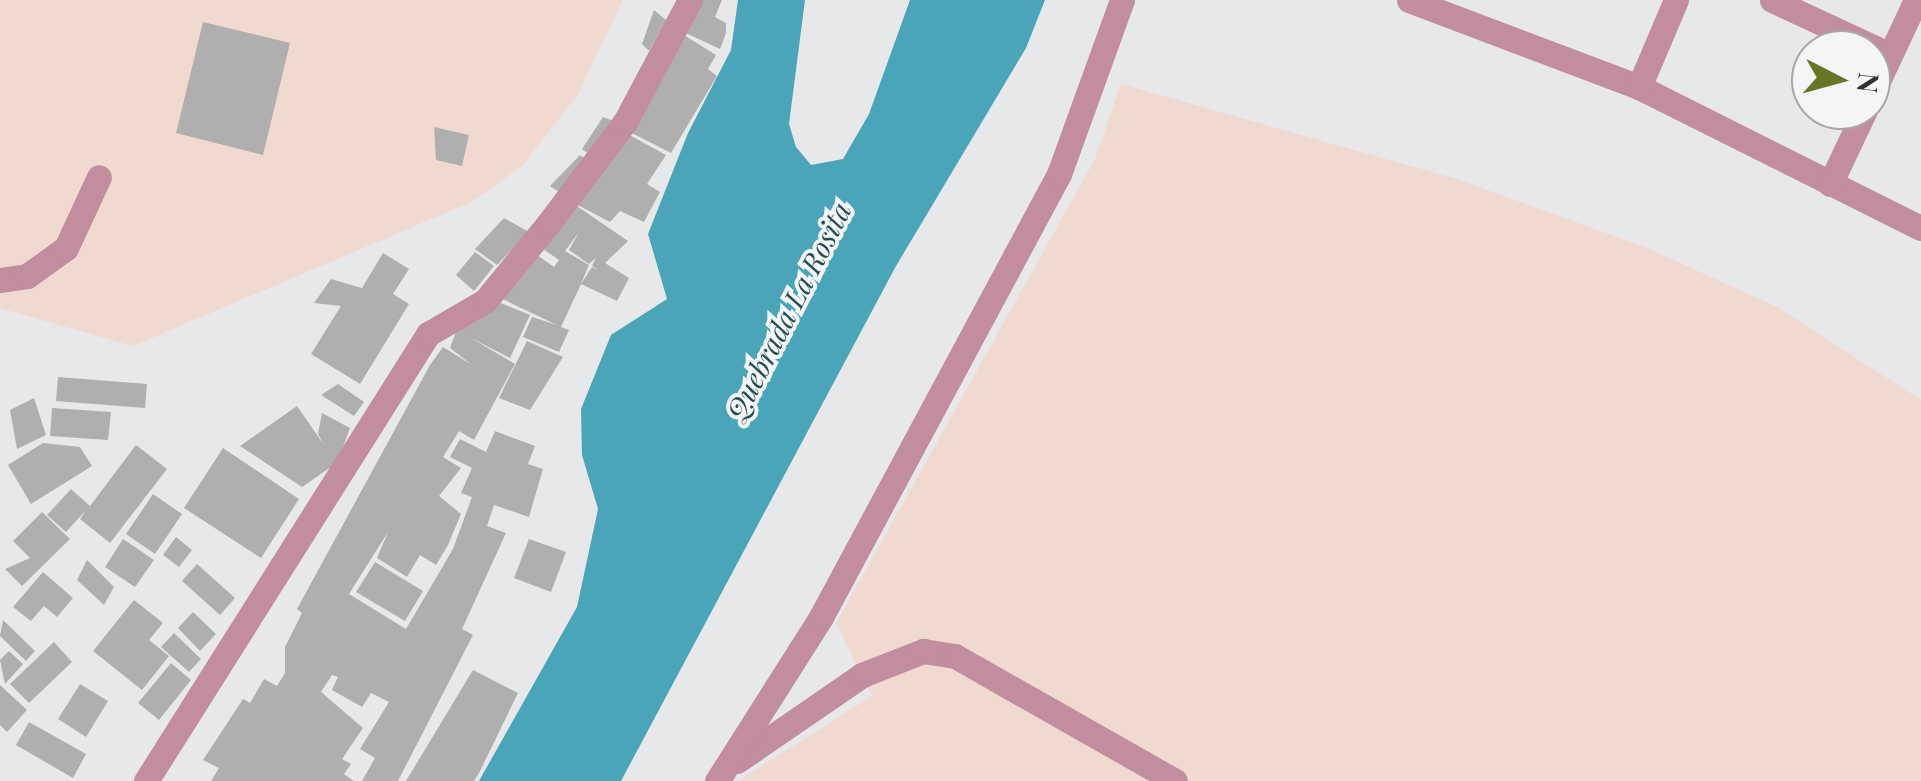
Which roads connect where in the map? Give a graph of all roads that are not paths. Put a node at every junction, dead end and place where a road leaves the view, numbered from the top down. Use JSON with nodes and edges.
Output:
{"nodes":[{"id":1,"x":690,"y":0,"type":"edge"},
{"id":2,"x":1122,"y":0,"type":"edge"},
{"id":3,"x":1409,"y":0,"type":"edge"},
{"id":4,"x":1676,"y":0,"type":"edge"},
{"id":5,"x":1772,"y":0,"type":"edge"},
{"id":6,"x":1916,"y":0,"type":"edge"},
{"id":7,"x":1836,"y":30,"type":"edge"},
{"id":8,"x":1891,"y":53,"type":"edge"},
{"id":9,"x":1639,"y":88,"type":"junction"},
{"id":10,"x":1855,"y":130,"type":"edge"},
{"id":11,"x":99,"y":177,"type":"dead end"},
{"id":12,"x":1830,"y":184,"type":"junction"},
{"id":13,"x":1921,"y":228,"type":"edge"},
{"id":14,"x":0,"y":280,"type":"edge"},
{"id":15,"x":721,"y":775,"type":"edge"},
{"id":16,"x":146,"y":781,"type":"edge"},
{"id":17,"x":1175,"y":781,"type":"edge"}],
"edges":[{"from":1,"to":16,"type":"street"},
{"from":2,"to":15,"type":"street"},
{"from":3,"to":9,"type":"street"},
{"from":4,"to":9,"type":"street"},
{"from":5,"to":7,"type":"street"},
{"from":6,"to":8,"type":"street"},
{"from":9,"to":12,"type":"street"},
{"from":10,"to":12,"type":"street"},
{"from":11,"to":14,"type":"street"},
{"from":12,"to":13,"type":"street"},
{"from":15,"to":17,"type":"street"}]}
